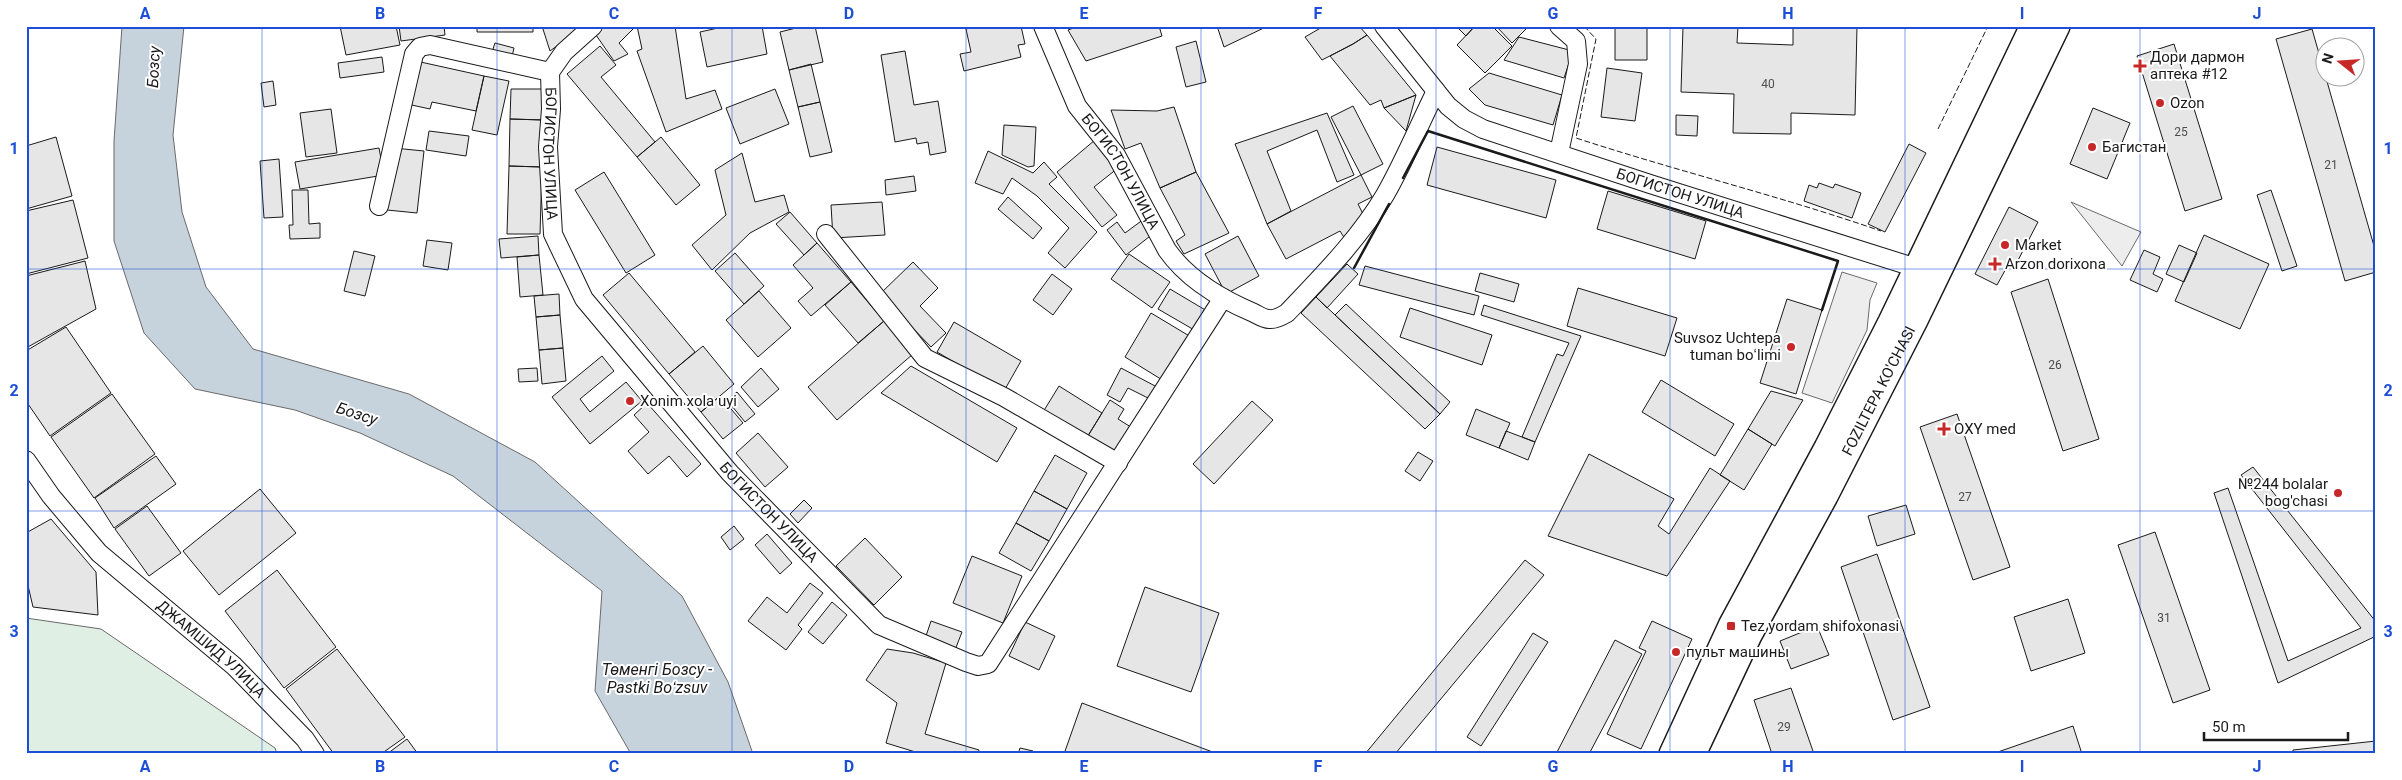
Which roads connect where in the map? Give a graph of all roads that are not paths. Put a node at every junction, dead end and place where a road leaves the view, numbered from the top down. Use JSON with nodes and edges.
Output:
{"nodes":[{"id":1,"x":593,"y":26,"type":"edge"},
{"id":2,"x":1043,"y":26,"type":"edge"},
{"id":3,"x":1384,"y":26,"type":"edge"},
{"id":4,"x":1559,"y":26,"type":"edge"},
{"id":5,"x":2033,"y":26,"type":"edge"},
{"id":6,"x":2057,"y":26,"type":"edge"},
{"id":7,"x":550,"y":72,"type":"junction"},
{"id":8,"x":1436,"y":91,"type":"junction"},
{"id":9,"x":1559,"y":153,"type":"junction"},
{"id":10,"x":380,"y":206,"type":"dead end"},
{"id":11,"x":826,"y":234,"type":"dead end"},
{"id":12,"x":1927,"y":271,"type":"junction"},
{"id":13,"x":1223,"y":298,"type":"junction"},
{"id":14,"x":26,"y":460,"type":"edge"},
{"id":15,"x":1118,"y":464,"type":"junction"},
{"id":16,"x":315,"y":754,"type":"edge"},
{"id":17,"x":1672,"y":754,"type":"edge"},
{"id":18,"x":1693,"y":754,"type":"edge"}],
"edges":[{"from":1,"to":7,"type":"street","name":"БОГИСТОН УЛИЦА"},
{"from":2,"to":13,"type":"street","name":"БОГИСТОН УЛИЦА"},
{"from":3,"to":8,"type":"street","name":"БОГИСТОН УЛИЦА"},
{"from":4,"to":9,"type":"street"},
{"from":5,"to":12,"type":"main road","name":"FOZILTEPA KO'CHASI"},
{"from":6,"to":12,"type":"main road","name":"FOZILTEPA KO'CHASI"},
{"from":7,"to":10,"type":"street","name":"БОГИСТОН УЛИЦА"},
{"from":7,"to":15,"type":"street","name":"БОГИСТОН УЛИЦА"},
{"from":8,"to":9,"type":"street","name":"БОГИСТОН УЛИЦА"},
{"from":8,"to":13,"type":"street","name":"БОГИСТОН УЛИЦА"},
{"from":9,"to":12,"type":"street","name":"БОГИСТОН УЛИЦА"},
{"from":11,"to":15,"type":"street"},
{"from":12,"to":17,"type":"main road","name":"FOZILTEPA KO'CHASI"},
{"from":12,"to":18,"type":"main road","name":"FOZILTEPA KO'CHASI"},
{"from":13,"to":15,"type":"street","name":"БОГИСТОН УЛИЦА"},
{"from":14,"to":16,"type":"street","name":"ДЖАМШИД УЛИЦА"}]}
